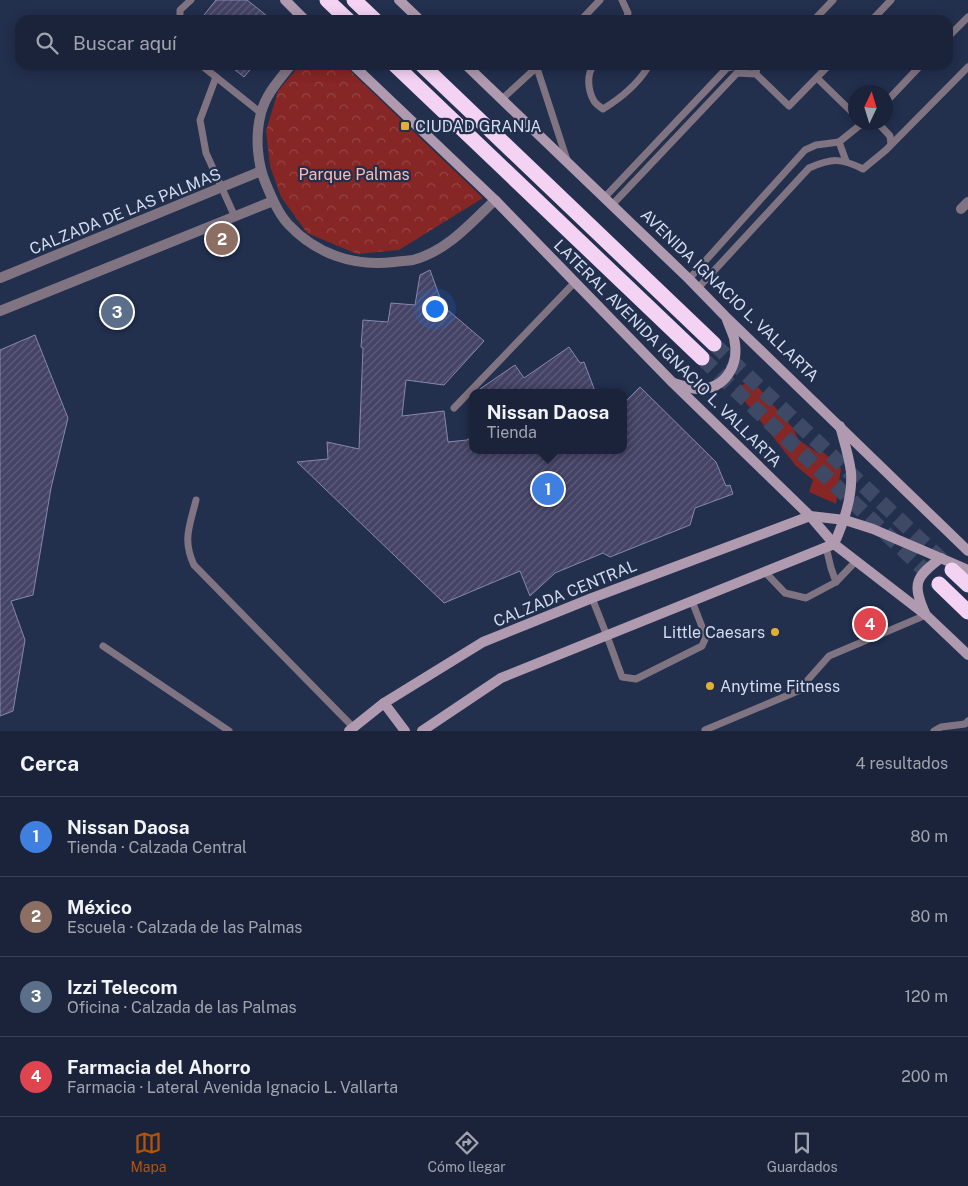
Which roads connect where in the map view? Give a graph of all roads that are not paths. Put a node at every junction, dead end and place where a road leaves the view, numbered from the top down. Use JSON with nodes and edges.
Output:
{"nodes":[{"id":1,"x":191,"y":0,"type":"edge"},
{"id":2,"x":285,"y":0,"type":"edge"},
{"id":3,"x":327,"y":0,"type":"edge"},
{"id":4,"x":354,"y":0,"type":"edge"},
{"id":5,"x":399,"y":0,"type":"edge"},
{"id":6,"x":600,"y":0,"type":"edge"},
{"id":7,"x":622,"y":0,"type":"edge"},
{"id":8,"x":833,"y":0,"type":"edge"},
{"id":9,"x":891,"y":0,"type":"edge"},
{"id":10,"x":180,"y":15,"type":"edge"},
{"id":11,"x":300,"y":15,"type":"edge"},
{"id":12,"x":343,"y":15,"type":"edge"},
{"id":13,"x":370,"y":15,"type":"edge"},
{"id":14,"x":415,"y":15,"type":"edge"},
{"id":15,"x":586,"y":15,"type":"edge"},
{"id":16,"x":627,"y":15,"type":"edge"},
{"id":17,"x":819,"y":15,"type":"edge"},
{"id":18,"x":877,"y":15,"type":"edge"},
{"id":19,"x":968,"y":17,"type":"edge"},
{"id":20,"x":953,"y":32,"type":"edge"},
{"id":21,"x":968,"y":67,"type":"edge"},
{"id":22,"x":207,"y":70,"type":"edge"},
{"id":23,"x":287,"y":70,"type":"edge"},
{"id":24,"x":358,"y":70,"type":"edge"},
{"id":25,"x":400,"y":70,"type":"edge"},
{"id":26,"x":427,"y":70,"type":"edge"},
{"id":27,"x":471,"y":70,"type":"edge"},
{"id":28,"x":534,"y":70,"type":"edge"},
{"id":29,"x":539,"y":70,"type":"edge"},
{"id":30,"x":591,"y":70,"type":"edge"},
{"id":31,"x":646,"y":70,"type":"edge"},
{"id":32,"x":725,"y":70,"type":"edge"},
{"id":33,"x":756,"y":70,"type":"edge"},
{"id":34,"x":824,"y":70,"type":"edge"},
{"id":35,"x":916,"y":70,"type":"edge"},
{"id":36,"x":756,"y":74,"type":"junction"},
{"id":37,"x":216,"y":77,"type":"junction"},
{"id":38,"x":817,"y":78,"type":"junction"},
{"id":39,"x":893,"y":95,"type":"edge"},
{"id":40,"x":502,"y":99,"type":"junction"},
{"id":41,"x":848,"y":108,"type":"edge"},
{"id":42,"x":261,"y":113,"type":"junction"},
{"id":43,"x":854,"y":130,"type":"edge"},
{"id":44,"x":884,"y":130,"type":"edge"},
{"id":45,"x":839,"y":142,"type":"junction"},
{"id":46,"x":891,"y":144,"type":"junction"},
{"id":47,"x":846,"y":161,"type":"junction"},
{"id":48,"x":567,"y":162,"type":"junction"},
{"id":49,"x":261,"y":171,"type":"junction"},
{"id":50,"x":220,"y":188,"type":"junction"},
{"id":51,"x":496,"y":200,"type":"junction"},
{"id":52,"x":273,"y":201,"type":"junction"},
{"id":53,"x":608,"y":201,"type":"junction"},
{"id":54,"x":234,"y":216,"type":"junction"},
{"id":55,"x":0,"y":278,"type":"edge"},
{"id":56,"x":689,"y":279,"type":"junction"},
{"id":57,"x":575,"y":282,"type":"junction"},
{"id":58,"x":698,"y":288,"type":"junction"},
{"id":59,"x":0,"y":311,"type":"edge"},
{"id":60,"x":725,"y":316,"type":"junction"},
{"id":61,"x":714,"y":344,"type":"tunnel mouth"},
{"id":62,"x":702,"y":358,"type":"tunnel mouth"},
{"id":63,"x":673,"y":383,"type":"junction"},
{"id":64,"x":472,"y":389,"type":"edge"},
{"id":65,"x":469,"y":392,"type":"edge"},
{"id":66,"x":454,"y":408,"type":"dead end"},
{"id":67,"x":840,"y":426,"type":"junction"},
{"id":68,"x":196,"y":500,"type":"dead end"},
{"id":69,"x":810,"y":516,"type":"junction"},
{"id":70,"x":845,"y":520,"type":"junction"},
{"id":71,"x":830,"y":545,"type":"junction"},
{"id":72,"x":968,"y":551,"type":"edge"},
{"id":73,"x":941,"y":558,"type":"junction"},
{"id":74,"x":856,"y":561,"type":"junction"},
{"id":75,"x":952,"y":570,"type":"tunnel mouth"},
{"id":76,"x":968,"y":570,"type":"edge"},
{"id":77,"x":766,"y":572,"type":"junction"},
{"id":78,"x":836,"y":582,"type":"junction"},
{"id":79,"x":939,"y":584,"type":"tunnel mouth"},
{"id":80,"x":968,"y":585,"type":"edge"},
{"id":81,"x":592,"y":598,"type":"junction"},
{"id":82,"x":692,"y":602,"type":"junction"},
{"id":83,"x":968,"y":612,"type":"edge"},
{"id":84,"x":926,"y":616,"type":"junction"},
{"id":85,"x":608,"y":636,"type":"junction"},
{"id":86,"x":103,"y":646,"type":"dead end"},
{"id":87,"x":968,"y":655,"type":"edge"},
{"id":88,"x":384,"y":702,"type":"junction"},
{"id":89,"x":967,"y":724,"type":"edge"},
{"id":90,"x":351,"y":729,"type":"edge"},
{"id":91,"x":705,"y":730,"type":"dead end"},
{"id":92,"x":229,"y":731,"type":"edge"},
{"id":93,"x":405,"y":731,"type":"edge"},
{"id":94,"x":422,"y":731,"type":"edge"},
{"id":95,"x":934,"y":731,"type":"edge"}],
"edges":[{"from":1,"to":10,"type":"lane"},
{"from":2,"to":11,"type":"street"},
{"from":3,"to":12,"type":"highway"},
{"from":4,"to":13,"type":"highway"},
{"from":5,"to":14,"type":"street"},
{"from":6,"to":15,"type":"lane"},
{"from":7,"to":16,"type":"lane"},
{"from":8,"to":17,"type":"lane"},
{"from":9,"to":18,"type":"lane"},
{"from":19,"to":20,"type":"lane"},
{"from":21,"to":46,"type":"lane"},
{"from":22,"to":37,"type":"lane"},
{"from":23,"to":42,"type":"street"},
{"from":24,"to":51,"type":"street","name":"LATERAL AVENIDA IGNACIO L. VALLARTA"},
{"from":25,"to":62,"type":"highway"},
{"from":26,"to":61,"type":"highway"},
{"from":27,"to":40,"type":"street","name":"AVENIDA IGNACIO L. VALLARTA"},
{"from":28,"to":40,"type":"lane"},
{"from":29,"to":48,"type":"lane"},
{"from":30,"to":31,"type":"lane"},
{"from":32,"to":53,"type":"lane"},
{"from":33,"to":36,"type":"lane"},
{"from":34,"to":38,"type":"lane"},
{"from":35,"to":39,"type":"lane"},
{"from":36,"to":38,"type":"lane"},
{"from":36,"to":53,"type":"lane"},
{"from":37,"to":42,"type":"lane"},
{"from":37,"to":50,"type":"lane"},
{"from":38,"to":41,"type":"lane"},
{"from":40,"to":48,"type":"street","name":"AVENIDA IGNACIO L. VALLARTA"},
{"from":42,"to":49,"type":"street"},
{"from":43,"to":45,"type":"lane"},
{"from":44,"to":46,"type":"lane"},
{"from":45,"to":47,"type":"lane"},
{"from":45,"to":56,"type":"lane"},
{"from":46,"to":47,"type":"lane"},
{"from":47,"to":58,"type":"lane"},
{"from":48,"to":53,"type":"street","name":"AVENIDA IGNACIO L. VALLARTA"},
{"from":49,"to":50,"type":"street","name":"CALZADA DE LAS PALMAS"},
{"from":49,"to":52,"type":"street"},
{"from":50,"to":54,"type":"lane"},
{"from":50,"to":55,"type":"street","name":"CALZADA DE LAS PALMAS"},
{"from":51,"to":52,"type":"street"},
{"from":51,"to":57,"type":"street","name":"LATERAL AVENIDA IGNACIO L. VALLARTA"},
{"from":52,"to":54,"type":"street"},
{"from":53,"to":56,"type":"street","name":"AVENIDA IGNACIO L. VALLARTA"},
{"from":54,"to":59,"type":"street"},
{"from":56,"to":58,"type":"street","name":"AVENIDA IGNACIO L. VALLARTA"},
{"from":57,"to":63,"type":"street","name":"LATERAL AVENIDA IGNACIO L. VALLARTA"},
{"from":57,"to":64,"type":"lane"},
{"from":58,"to":60,"type":"street","name":"AVENIDA IGNACIO L. VALLARTA"},
{"from":60,"to":63,"type":"street"},
{"from":60,"to":67,"type":"street","name":"AVENIDA IGNACIO L. VALLARTA"},
{"from":63,"to":69,"type":"street","name":"LATERAL AVENIDA IGNACIO L. VALLARTA"},
{"from":65,"to":66,"type":"lane"},
{"from":67,"to":70,"type":"street"},
{"from":67,"to":72,"type":"street","name":"AVENIDA IGNACIO L. VALLARTA"},
{"from":68,"to":90,"type":"lane"},
{"from":69,"to":70,"type":"street"},
{"from":69,"to":71,"type":"street","name":"LATERAL AVENIDA IGNACIO L. VALLARTA"},
{"from":69,"to":81,"type":"street","name":"CALZADA CENTRAL"},
{"from":70,"to":71,"type":"street"},
{"from":70,"to":73,"type":"street"},
{"from":71,"to":74,"type":"street","name":"LATERAL AVENIDA IGNACIO L. VALLARTA"},
{"from":71,"to":77,"type":"street"},
{"from":71,"to":78,"type":"lane"},
{"from":73,"to":76,"type":"street"},
{"from":73,"to":84,"type":"street"},
{"from":74,"to":78,"type":"lane"},
{"from":74,"to":84,"type":"street","name":"LATERAL AVENIDA IGNACIO L. VALLARTA"},
{"from":75,"to":80,"type":"highway"},
{"from":77,"to":78,"type":"lane"},
{"from":77,"to":82,"type":"street"},
{"from":79,"to":83,"type":"highway"},
{"from":81,"to":85,"type":"lane"},
{"from":81,"to":88,"type":"street","name":"CALZADA CENTRAL"},
{"from":82,"to":85,"type":"street"},
{"from":82,"to":85,"type":"lane"},
{"from":84,"to":87,"type":"street","name":"LATERAL AVENIDA IGNACIO L. VALLARTA"},
{"from":84,"to":91,"type":"lane"},
{"from":85,"to":94,"type":"street"},
{"from":86,"to":92,"type":"lane"},
{"from":88,"to":90,"type":"street","name":"CALZADA CENTRAL"},
{"from":88,"to":93,"type":"street"},
{"from":89,"to":95,"type":"lane"}]}
